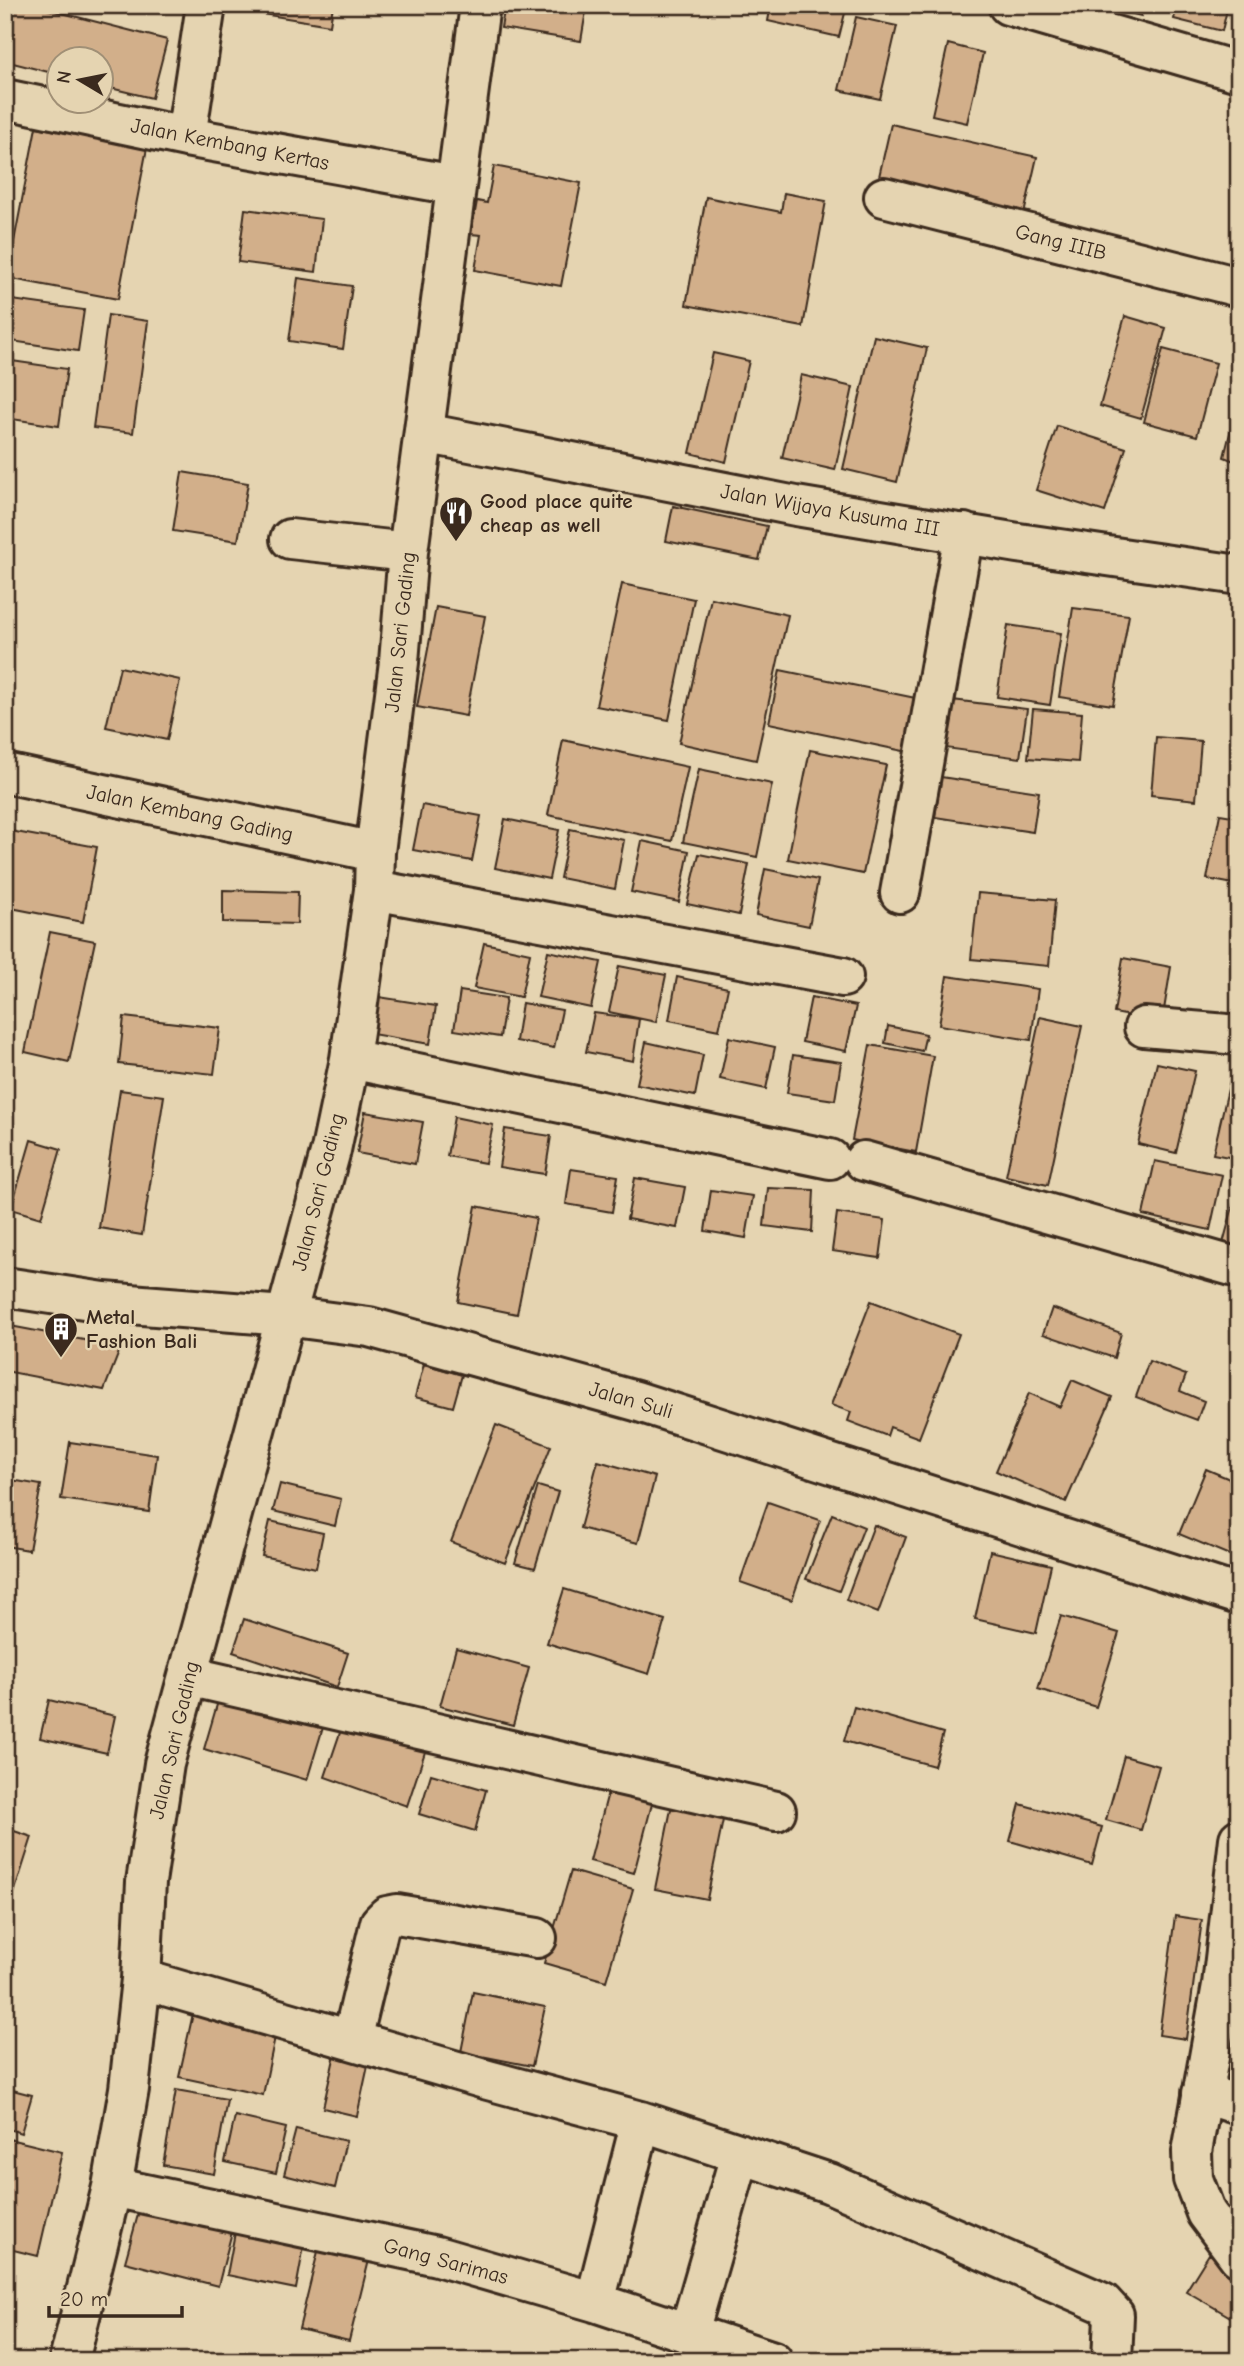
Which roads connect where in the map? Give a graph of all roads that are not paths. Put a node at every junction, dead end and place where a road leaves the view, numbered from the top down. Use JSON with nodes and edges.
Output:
{"nodes":[{"id":1,"x":206,"y":5,"type":"edge"},
{"id":2,"x":480,"y":5,"type":"edge"},
{"id":3,"x":1008,"y":5,"type":"edge"},
{"id":4,"x":1239,"y":72,"type":"edge"},
{"id":5,"x":5,"y":99,"type":"edge"},
{"id":6,"x":186,"y":137,"type":"junction"},
{"id":7,"x":456,"y":185,"type":"junction"},
{"id":8,"x":884,"y":197,"type":"dead end"},
{"id":9,"x":1239,"y":287,"type":"edge"},
{"id":10,"x":424,"y":433,"type":"junction"},
{"id":11,"x":964,"y":533,"type":"junction"},
{"id":12,"x":290,"y":539,"type":"dead end"},
{"id":13,"x":408,"y":552,"type":"junction"},
{"id":14,"x":1239,"y":575,"type":"edge"},
{"id":15,"x":5,"y":773,"type":"edge"},
{"id":16,"x":375,"y":852,"type":"junction"},
{"id":17,"x":374,"y":890,"type":"junction"},
{"id":18,"x":900,"y":893,"type":"dead end"},
{"id":19,"x":843,"y":977,"type":"dead end"},
{"id":20,"x":1144,"y":1027,"type":"dead end"},
{"id":21,"x":1239,"y":1035,"type":"edge"},
{"id":22,"x":350,"y":1059,"type":"junction"},
{"id":23,"x":1239,"y":1268,"type":"edge"},
{"id":24,"x":5,"y":1287,"type":"edge"},
{"id":25,"x":285,"y":1316,"type":"junction"},
{"id":26,"x":1239,"y":1595,"type":"edge"},
{"id":27,"x":188,"y":1676,"type":"junction"},
{"id":28,"x":776,"y":1811,"type":"dead end"},
{"id":29,"x":1238,"y":1860,"type":"edge"},
{"id":30,"x":537,"y":1938,"type":"dead end"},
{"id":31,"x":141,"y":1979,"type":"junction"},
{"id":32,"x":352,"y":2040,"type":"junction"},
{"id":33,"x":1202,"y":2093,"type":"junction"},
{"id":34,"x":1239,"y":2105,"type":"edge"},
{"id":35,"x":641,"y":2121,"type":"junction"},
{"id":36,"x":740,"y":2155,"type":"junction"},
{"id":37,"x":112,"y":2187,"type":"junction"},
{"id":38,"x":1239,"y":2258,"type":"edge"},
{"id":39,"x":595,"y":2302,"type":"junction"},
{"id":40,"x":690,"y":2332,"type":"junction"},
{"id":41,"x":69,"y":2361,"type":"edge"},
{"id":42,"x":773,"y":2361,"type":"edge"},
{"id":43,"x":1112,"y":2361,"type":"edge"}],
"edges":[{"from":1,"to":6,"type":"street"},
{"from":2,"to":7,"type":"street","name":"Jalan Sari Gading"},
{"from":3,"to":4,"type":"street"},
{"from":5,"to":6,"type":"street","name":"Jalan Kembang Kertas"},
{"from":6,"to":7,"type":"street","name":"Jalan Kembang Kertas"},
{"from":7,"to":10,"type":"street","name":"Jalan Sari Gading"},
{"from":8,"to":9,"type":"street","name":"Gang IIIB"},
{"from":10,"to":11,"type":"street","name":"Jalan Wijaya Kusuma III"},
{"from":10,"to":13,"type":"street","name":"Jalan Sari Gading"},
{"from":11,"to":14,"type":"street","name":"Jalan Wijaya Kusuma III"},
{"from":11,"to":18,"type":"street"},
{"from":12,"to":13,"type":"street"},
{"from":13,"to":16,"type":"street","name":"Jalan Sari Gading"},
{"from":15,"to":16,"type":"street","name":"Jalan Kembang Gading"},
{"from":16,"to":17,"type":"street","name":"Jalan Sari Gading"},
{"from":17,"to":19,"type":"street"},
{"from":17,"to":22,"type":"street","name":"Jalan Sari Gading"},
{"from":20,"to":21,"type":"street"},
{"from":22,"to":23,"type":"street"},
{"from":22,"to":25,"type":"street","name":"Jalan Sari Gading"},
{"from":24,"to":25,"type":"street","name":"Jalan Suli"},
{"from":25,"to":26,"type":"street","name":"Jalan Suli"},
{"from":25,"to":27,"type":"street","name":"Jalan Sari Gading"},
{"from":27,"to":28,"type":"street"},
{"from":27,"to":31,"type":"street","name":"Jalan Sari Gading"},
{"from":29,"to":33,"type":"street"},
{"from":30,"to":32,"type":"street"},
{"from":31,"to":32,"type":"street"},
{"from":31,"to":37,"type":"street","name":"Jalan Sari Gading"},
{"from":32,"to":35,"type":"street"},
{"from":33,"to":34,"type":"street"},
{"from":33,"to":38,"type":"street"},
{"from":35,"to":36,"type":"street"},
{"from":35,"to":39,"type":"street"},
{"from":36,"to":40,"type":"street"},
{"from":36,"to":43,"type":"street"},
{"from":37,"to":39,"type":"street","name":"Gang Sarimas"},
{"from":37,"to":41,"type":"street","name":"Jalan Sari Gading"},
{"from":39,"to":40,"type":"street","name":"Gang Sarimas"},
{"from":40,"to":42,"type":"street","name":"Gang Sarimas"}]}
